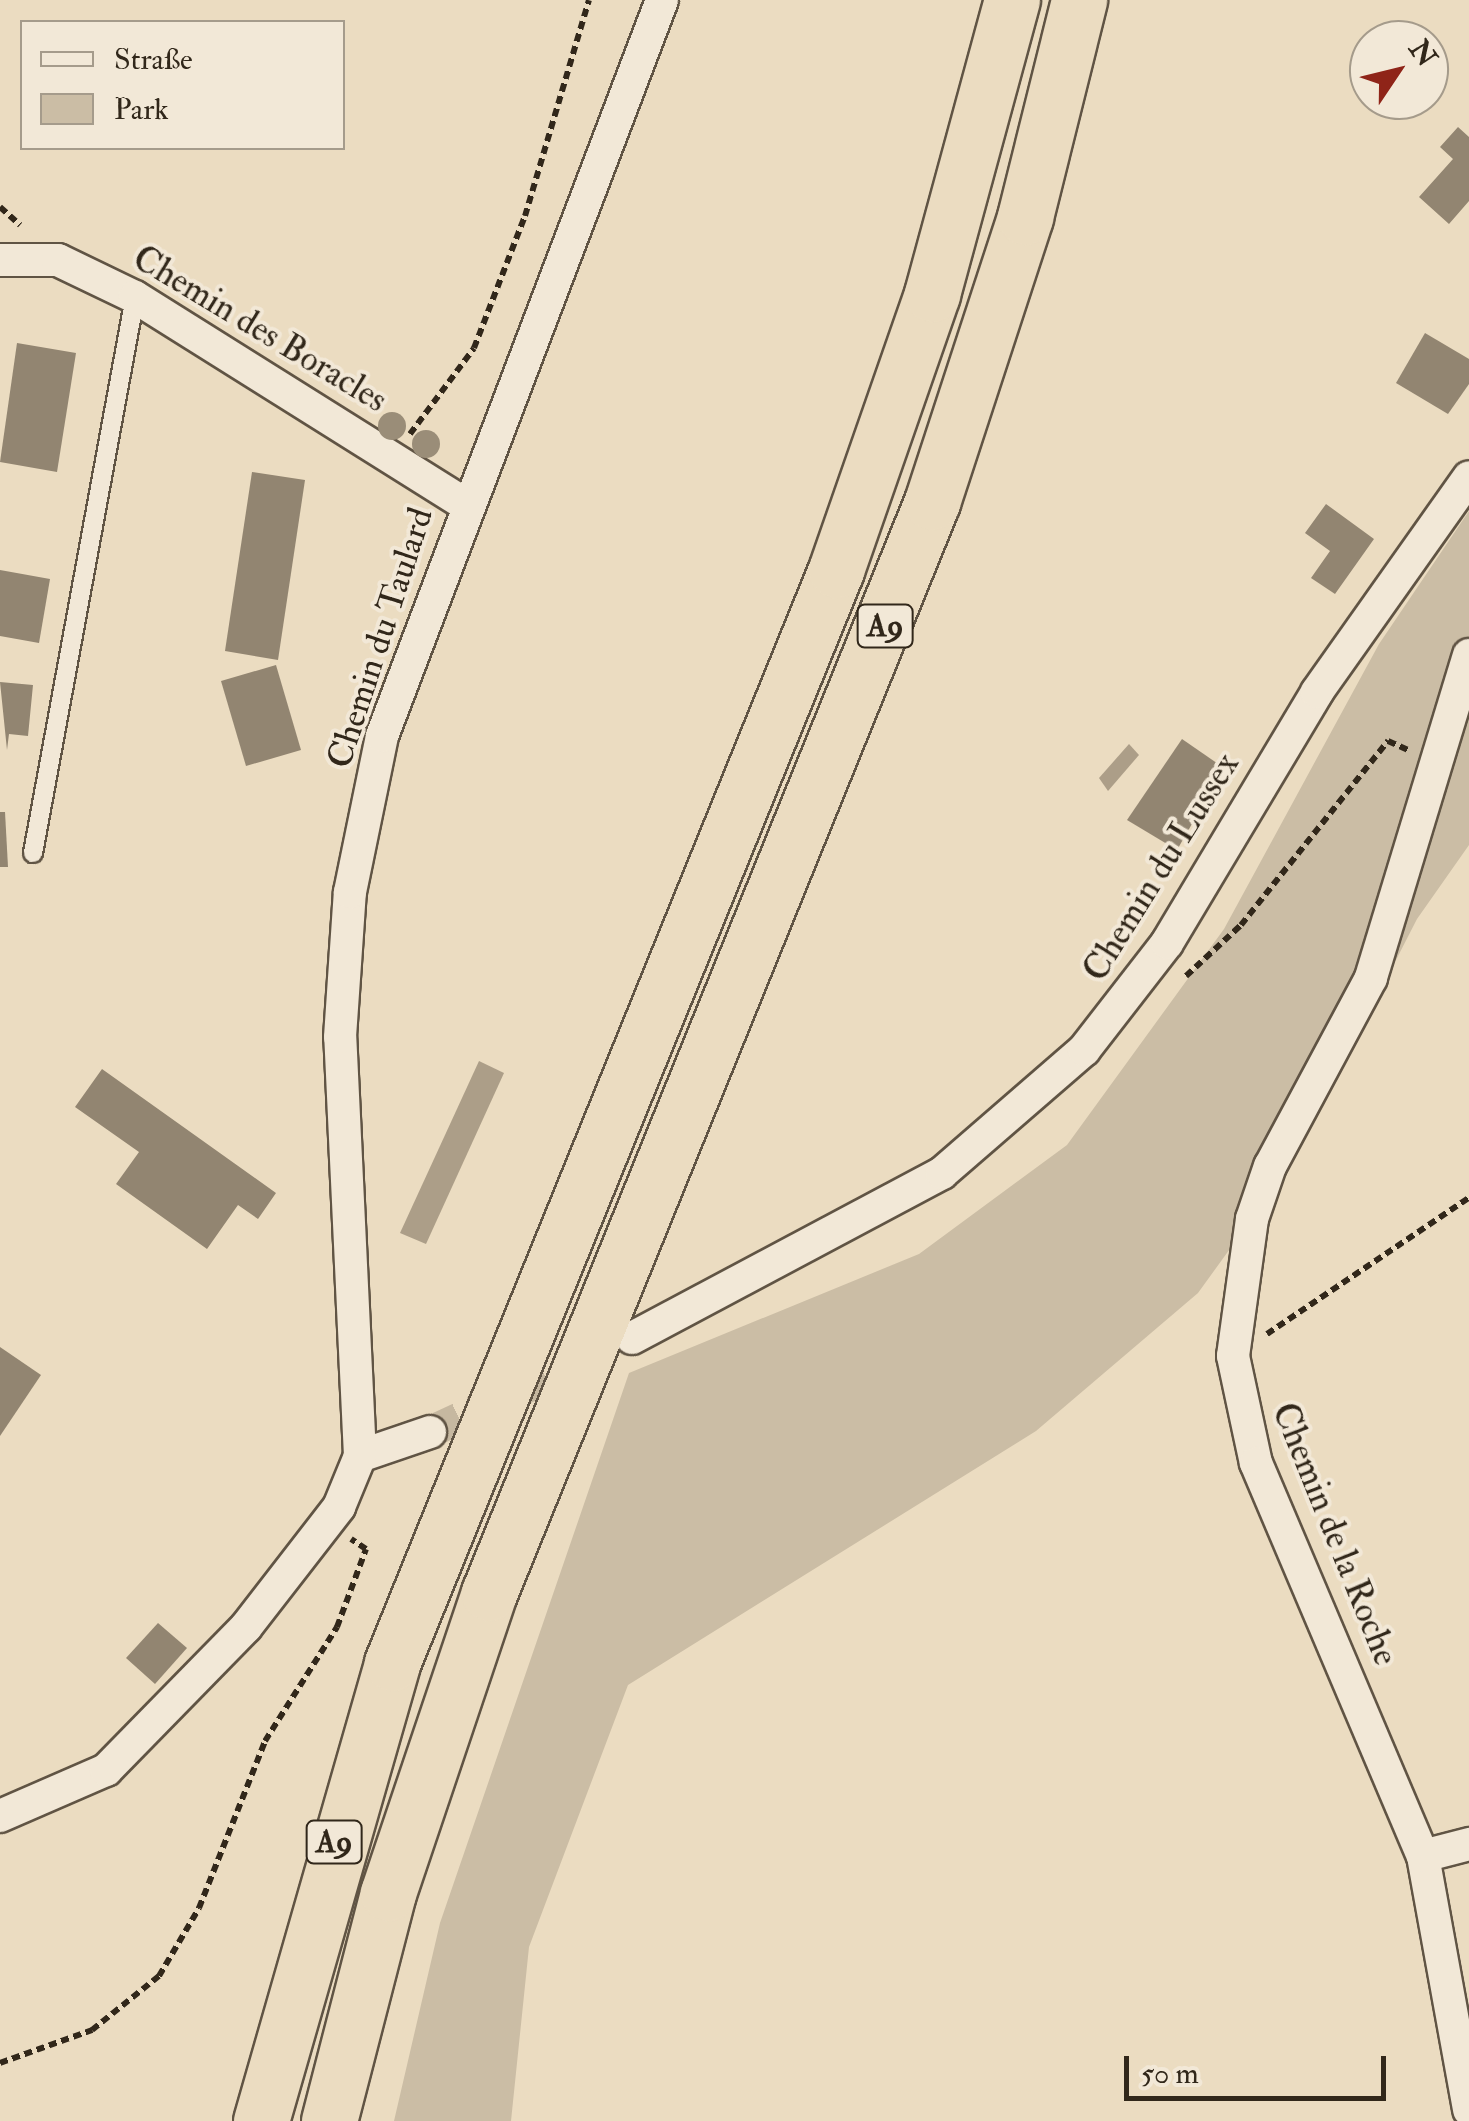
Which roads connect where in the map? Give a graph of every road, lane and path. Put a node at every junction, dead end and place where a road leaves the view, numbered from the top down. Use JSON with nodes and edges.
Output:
{"nodes":[{"id":1,"x":589,"y":0,"type":"edge"},
{"id":2,"x":662,"y":0,"type":"edge"},
{"id":3,"x":1012,"y":0,"type":"edge"},
{"id":4,"x":1079,"y":0,"type":"edge"},
{"id":5,"x":0,"y":260,"type":"edge"},
{"id":6,"x":135,"y":296,"type":"junction"},
{"id":7,"x":394,"y":455,"type":"junction"},
{"id":8,"x":1469,"y":477,"type":"edge"},
{"id":9,"x":466,"y":505,"type":"junction"},
{"id":10,"x":1469,"y":655,"type":"edge"},
{"id":11,"x":1388,"y":742,"type":"dead end"},
{"id":12,"x":34,"y":853,"type":"dead end"},
{"id":13,"x":1168,"y":986,"type":"dead end"},
{"id":14,"x":1469,"y":1198,"type":"edge"},
{"id":15,"x":632,"y":1338,"type":"dead end"},
{"id":16,"x":1233,"y":1356,"type":"junction"},
{"id":17,"x":430,"y":1432,"type":"tunnel mouth"},
{"id":18,"x":360,"y":1456,"type":"junction"},
{"id":19,"x":366,"y":1549,"type":"dead end"},
{"id":20,"x":0,"y":1816,"type":"edge"},
{"id":21,"x":1469,"y":1844,"type":"edge"},
{"id":22,"x":1423,"y":1856,"type":"junction"},
{"id":23,"x":0,"y":2063,"type":"edge"},
{"id":24,"x":1469,"y":2110,"type":"edge"},
{"id":25,"x":261,"y":2121,"type":"edge"},
{"id":26,"x":329,"y":2121,"type":"edge"}],
"edges":[{"from":1,"to":7,"type":"path"},
{"from":2,"to":9,"type":"street","name":"Chemin du Taulard"},
{"from":3,"to":25,"type":"highway","number":"A9"},
{"from":4,"to":26,"type":"highway","number":"A9"},
{"from":5,"to":6,"type":"street","name":"Chemin des Boracles"},
{"from":6,"to":7,"type":"street","name":"Chemin des Boracles"},
{"from":6,"to":12,"type":"lane"},
{"from":7,"to":9,"type":"street","name":"Chemin des Boracles"},
{"from":8,"to":15,"type":"street","name":"Chemin du Lussex"},
{"from":9,"to":18,"type":"street","name":"Chemin du Taulard"},
{"from":10,"to":16,"type":"street","name":"Chemin de la Roche"},
{"from":11,"to":13,"type":"path"},
{"from":14,"to":16,"type":"path"},
{"from":16,"to":22,"type":"street","name":"Chemin de la Roche"},
{"from":17,"to":18,"type":"street"},
{"from":18,"to":20,"type":"street"},
{"from":19,"to":23,"type":"path"},
{"from":21,"to":22,"type":"street"},
{"from":22,"to":24,"type":"street","name":"Chemin de la Roche"}]}
